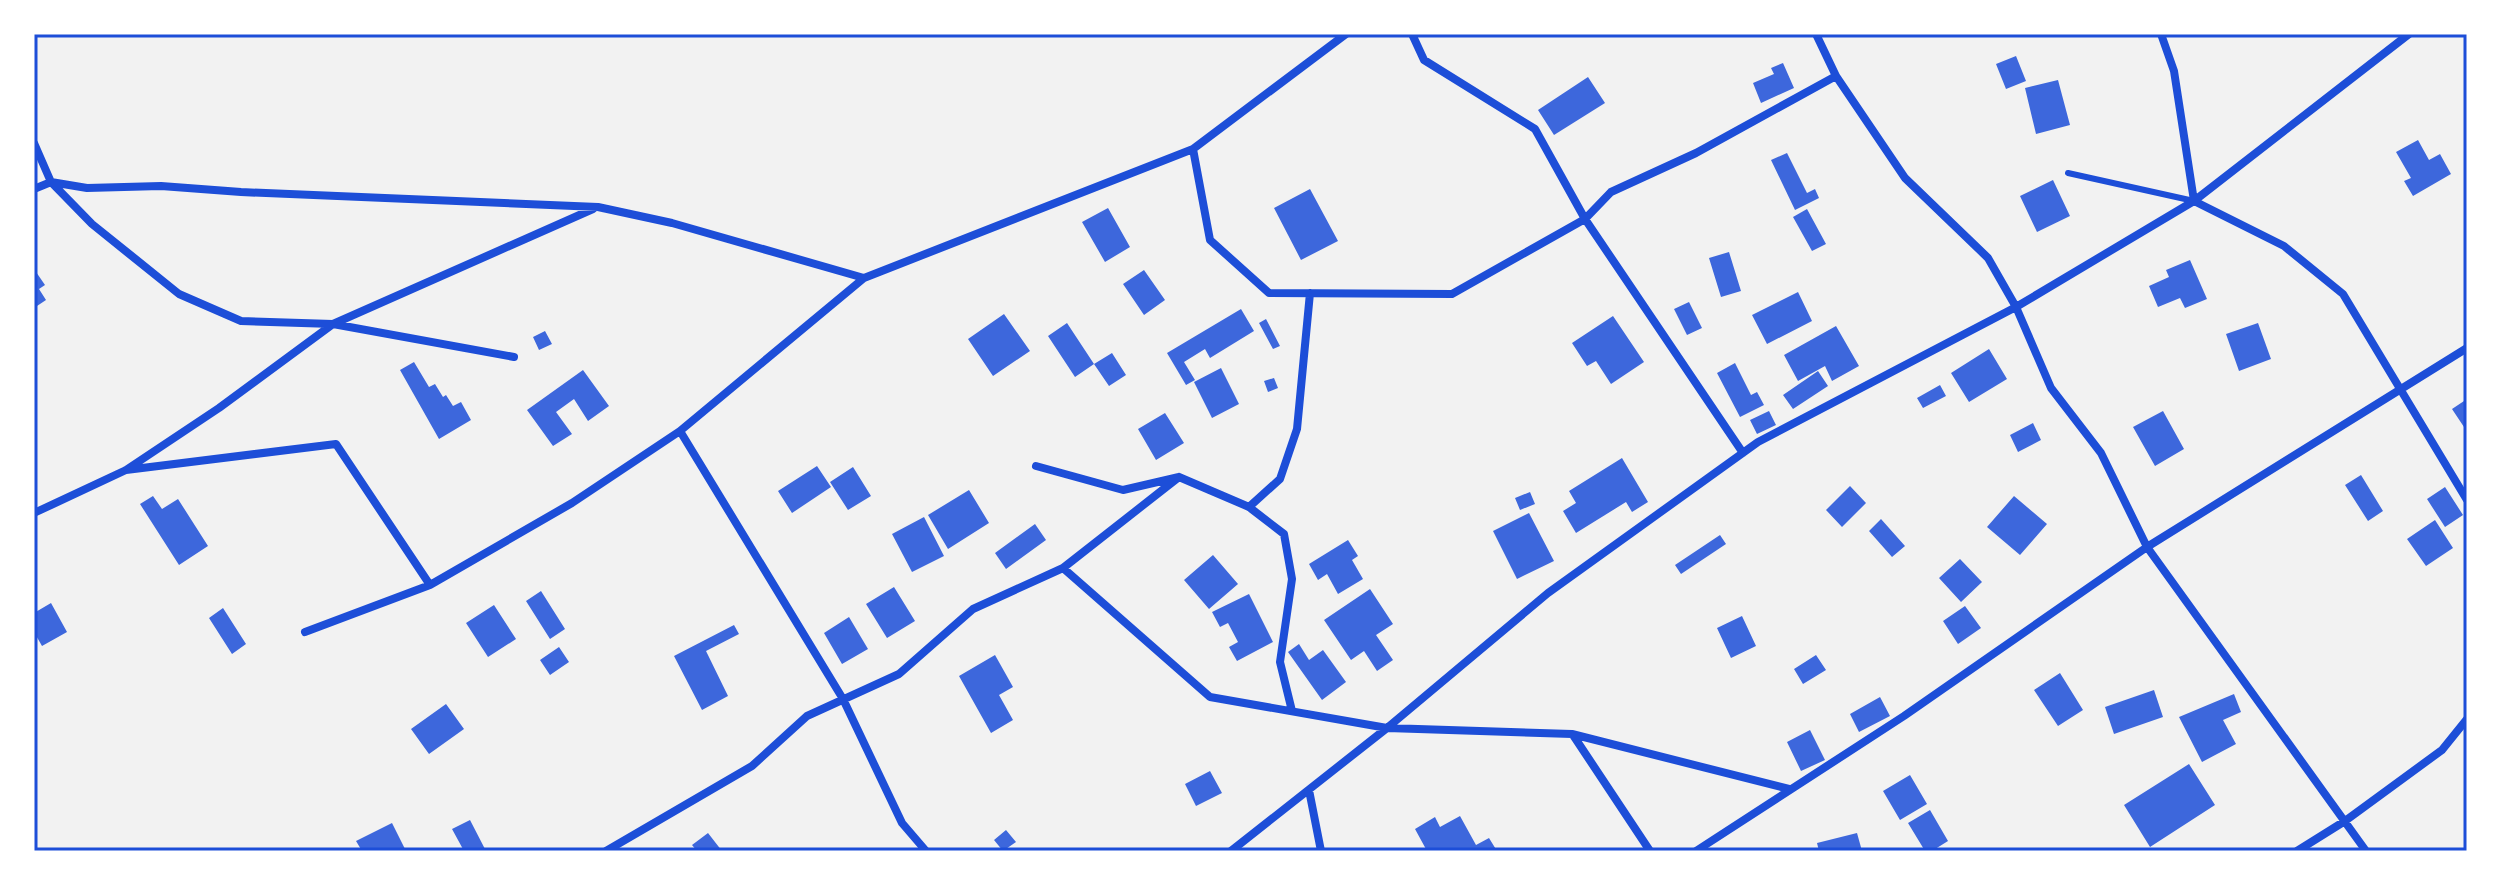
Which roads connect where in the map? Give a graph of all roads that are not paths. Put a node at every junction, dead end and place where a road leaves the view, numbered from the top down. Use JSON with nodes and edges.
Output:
{"nodes":[{"id":1,"x":1346,"y":34,"type":"edge"},
{"id":2,"x":1412,"y":34,"type":"edge"},
{"id":3,"x":1816,"y":34,"type":"edge"},
{"id":4,"x":2161,"y":34,"type":"edge"},
{"id":5,"x":2409,"y":34,"type":"edge"},
{"id":6,"x":1836,"y":76,"type":"junction"},
{"id":7,"x":34,"y":143,"type":"edge"},
{"id":8,"x":1193,"y":149,"type":"junction"},
{"id":9,"x":2068,"y":173,"type":"dead end"},
{"id":10,"x":51,"y":182,"type":"junction"},
{"id":11,"x":34,"y":189,"type":"edge"},
{"id":12,"x":2194,"y":201,"type":"junction"},
{"id":13,"x":598,"y":207,"type":"junction"},
{"id":14,"x":1585,"y":219,"type":"junction"},
{"id":15,"x":864,"y":278,"type":"junction"},
{"id":16,"x":1310,"y":293,"type":"junction"},
{"id":17,"x":2016,"y":307,"type":"junction"},
{"id":18,"x":333,"y":324,"type":"junction"},
{"id":19,"x":2467,"y":348,"type":"edge"},
{"id":20,"x":514,"y":357,"type":"dead end"},
{"id":21,"x":2401,"y":389,"type":"junction"},
{"id":22,"x":680,"y":431,"type":"junction"},
{"id":23,"x":1743,"y":453,"type":"junction"},
{"id":24,"x":1036,"y":466,"type":"dead end"},
{"id":25,"x":126,"y":470,"type":"junction"},
{"id":26,"x":1179,"y":477,"type":"junction"},
{"id":27,"x":2467,"y":500,"type":"edge"},
{"id":28,"x":1249,"y":507,"type":"junction"},
{"id":29,"x":34,"y":513,"type":"edge"},
{"id":30,"x":2147,"y":547,"type":"junction"},
{"id":31,"x":1063,"y":568,"type":"junction"},
{"id":32,"x":430,"y":585,"type":"junction"},
{"id":33,"x":305,"y":632,"type":"dead end"},
{"id":34,"x":843,"y":699,"type":"junction"},
{"id":35,"x":1292,"y":711,"type":"junction"},
{"id":36,"x":2467,"y":719,"type":"edge"},
{"id":37,"x":1387,"y":728,"type":"junction"},
{"id":38,"x":1572,"y":734,"type":"junction"},
{"id":39,"x":1789,"y":789,"type":"junction"},
{"id":40,"x":1309,"y":790,"type":"junction"},
{"id":41,"x":2345,"y":821,"type":"junction"},
{"id":42,"x":606,"y":851,"type":"edge"},
{"id":43,"x":926,"y":851,"type":"edge"},
{"id":44,"x":1231,"y":851,"type":"edge"},
{"id":45,"x":1321,"y":851,"type":"edge"},
{"id":46,"x":1650,"y":851,"type":"edge"},
{"id":47,"x":1696,"y":851,"type":"edge"},
{"id":48,"x":2297,"y":851,"type":"edge"},
{"id":49,"x":2366,"y":851,"type":"edge"}],
"edges":[{"from":1,"to":8,"type":"street"},
{"from":2,"to":14,"type":"street"},
{"from":3,"to":6,"type":"street"},
{"from":4,"to":12,"type":"street"},
{"from":5,"to":12,"type":"street"},
{"from":6,"to":14,"type":"street"},
{"from":6,"to":17,"type":"street"},
{"from":7,"to":10,"type":"street"},
{"from":8,"to":15,"type":"street"},
{"from":8,"to":16,"type":"street"},
{"from":9,"to":12,"type":"lane"},
{"from":10,"to":11,"type":"street"},
{"from":10,"to":13,"type":"street"},
{"from":10,"to":18,"type":"street"},
{"from":12,"to":17,"type":"street"},
{"from":12,"to":21,"type":"street"},
{"from":13,"to":15,"type":"street"},
{"from":13,"to":18,"type":"street"},
{"from":14,"to":16,"type":"street"},
{"from":14,"to":23,"type":"street"},
{"from":15,"to":22,"type":"street"},
{"from":16,"to":28,"type":"street"},
{"from":17,"to":23,"type":"street"},
{"from":17,"to":30,"type":"street"},
{"from":18,"to":20,"type":"street"},
{"from":18,"to":25,"type":"street"},
{"from":19,"to":21,"type":"street"},
{"from":21,"to":27,"type":"street"},
{"from":21,"to":30,"type":"street"},
{"from":22,"to":32,"type":"street"},
{"from":22,"to":34,"type":"street"},
{"from":23,"to":37,"type":"street"},
{"from":24,"to":26,"type":"street"},
{"from":25,"to":29,"type":"street"},
{"from":25,"to":32,"type":"street"},
{"from":26,"to":28,"type":"street"},
{"from":26,"to":31,"type":"street"},
{"from":28,"to":35,"type":"street"},
{"from":30,"to":39,"type":"street"},
{"from":30,"to":41,"type":"street"},
{"from":31,"to":34,"type":"street"},
{"from":31,"to":35,"type":"street"},
{"from":32,"to":33,"type":"street"},
{"from":34,"to":42,"type":"street"},
{"from":34,"to":43,"type":"street"},
{"from":35,"to":37,"type":"street"},
{"from":36,"to":41,"type":"street"},
{"from":37,"to":38,"type":"street"},
{"from":37,"to":40,"type":"street"},
{"from":38,"to":39,"type":"street"},
{"from":38,"to":46,"type":"street"},
{"from":39,"to":47,"type":"street"},
{"from":40,"to":44,"type":"street"},
{"from":40,"to":45,"type":"street"},
{"from":41,"to":48,"type":"street"},
{"from":41,"to":49,"type":"street"}]}
